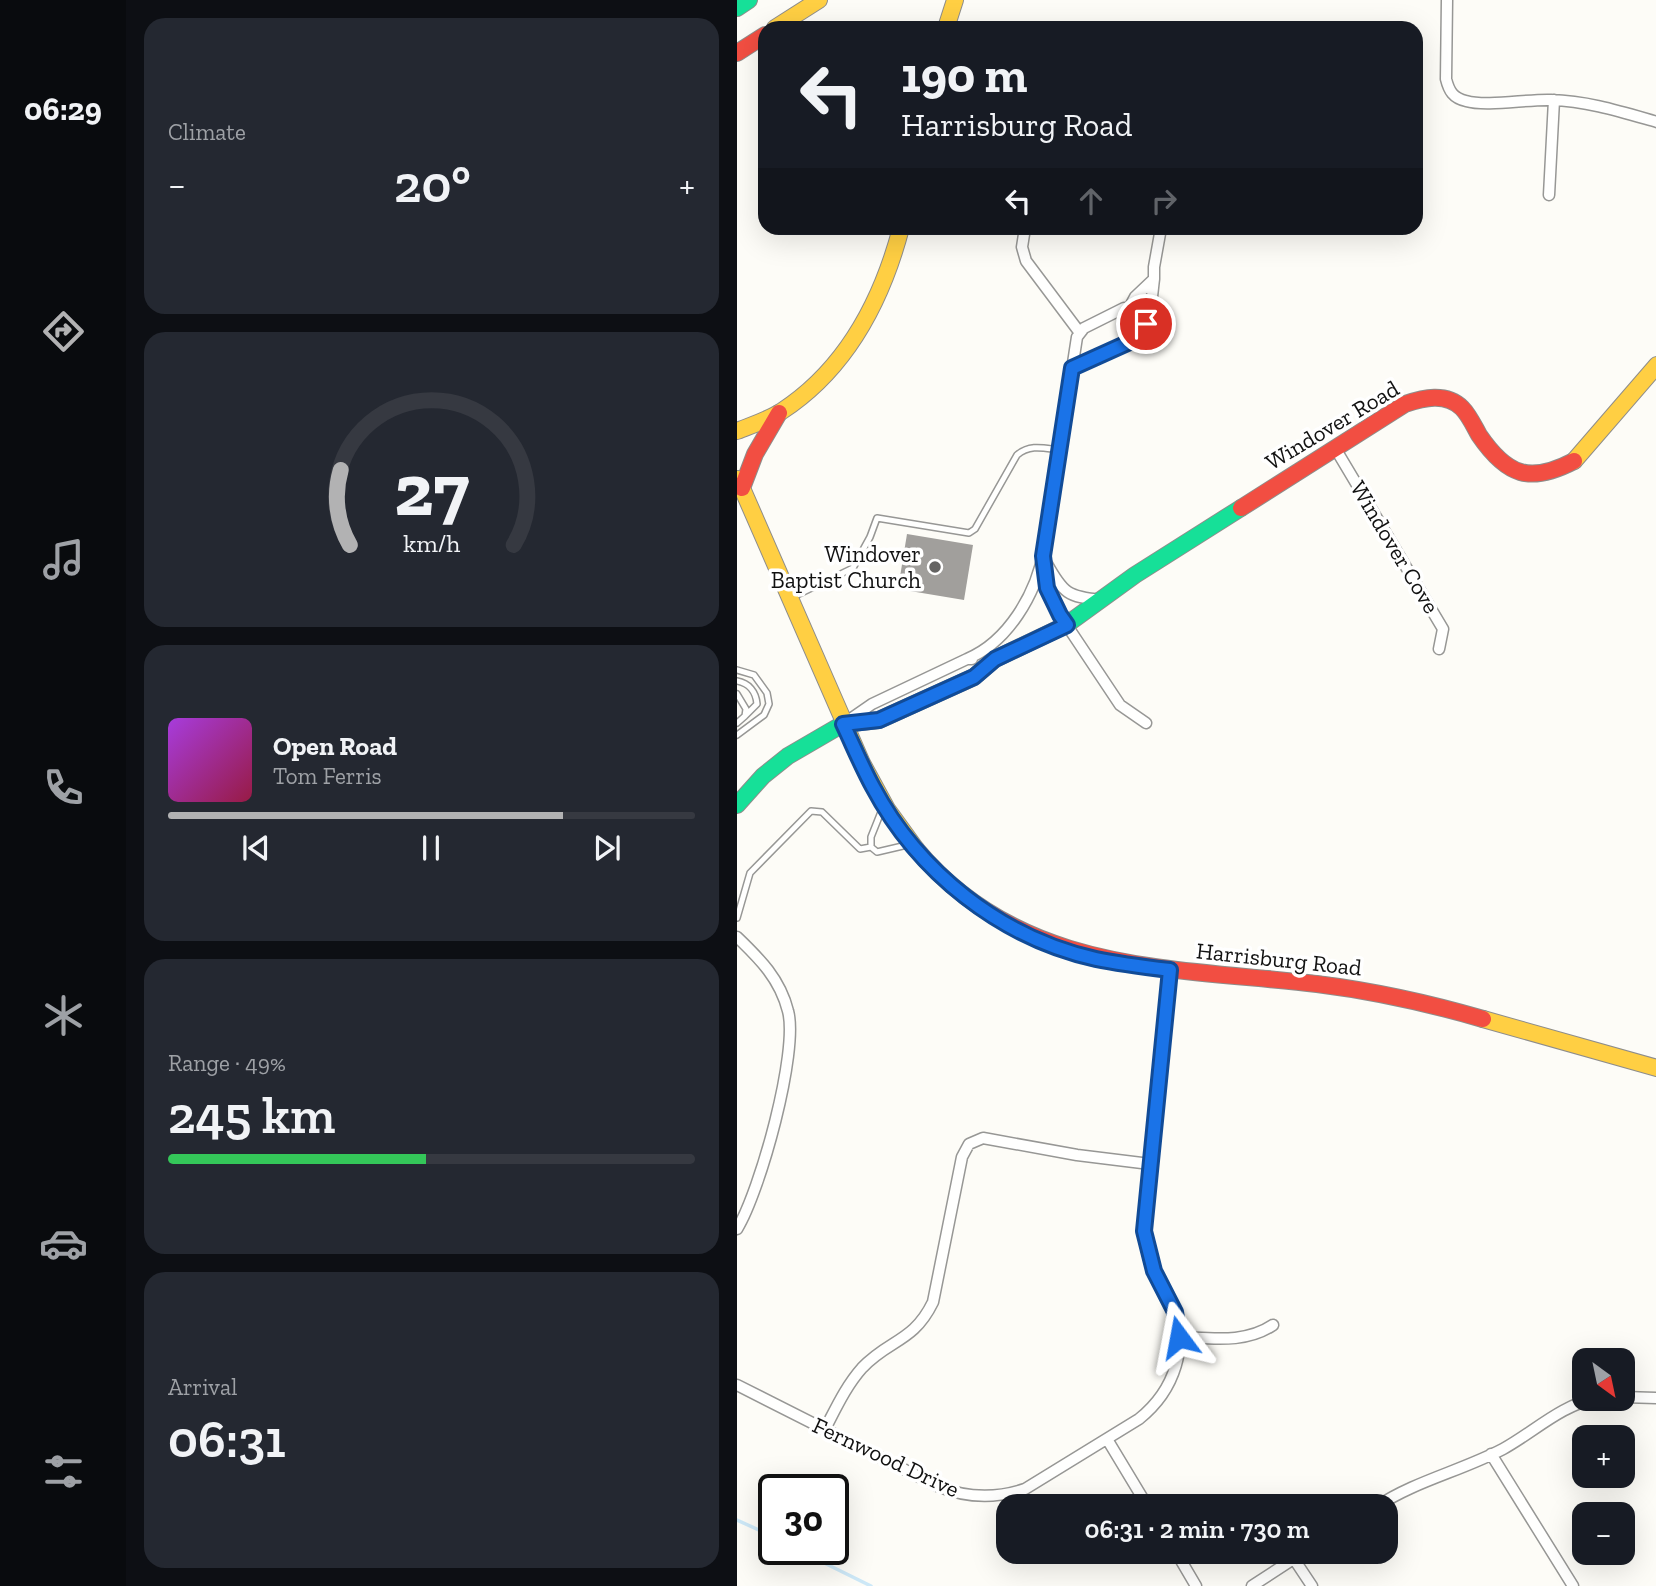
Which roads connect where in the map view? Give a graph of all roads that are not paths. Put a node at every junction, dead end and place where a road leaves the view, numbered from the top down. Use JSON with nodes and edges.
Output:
{"nodes":[{"id":1,"x":749,"y":0,"type":"edge"},
{"id":2,"x":819,"y":0,"type":"edge"},
{"id":3,"x":955,"y":0,"type":"edge"},
{"id":4,"x":1447,"y":0,"type":"edge"},
{"id":5,"x":737,"y":8,"type":"edge"},
{"id":6,"x":786,"y":21,"type":"edge"},
{"id":7,"x":948,"y":21,"type":"edge"},
{"id":8,"x":758,"y":39,"type":"edge"},
{"id":9,"x":737,"y":52,"type":"edge"},
{"id":10,"x":1554,"y":100,"type":"junction"},
{"id":11,"x":1656,"y":122,"type":"edge"},
{"id":12,"x":1549,"y":195,"type":"dead end"},
{"id":13,"x":899,"y":235,"type":"edge"},
{"id":14,"x":1024,"y":235,"type":"edge"},
{"id":15,"x":1160,"y":235,"type":"edge"},
{"id":16,"x":1154,"y":279,"type":"junction"},
{"id":17,"x":1128,"y":310,"type":"junction"},
{"id":18,"x":1146,"y":324,"type":"junction"},
{"id":19,"x":1080,"y":333,"type":"junction"},
{"id":20,"x":1656,"y":365,"type":"edge"},
{"id":21,"x":1072,"y":368,"type":"junction"},
{"id":22,"x":779,"y":413,"type":"junction"},
{"id":23,"x":737,"y":431,"type":"edge"},
{"id":24,"x":1335,"y":448,"type":"junction"},
{"id":25,"x":1059,"y":450,"type":"junction"},
{"id":26,"x":739,"y":483,"type":"edge"},
{"id":27,"x":1043,"y":556,"type":"junction"},
{"id":28,"x":790,"y":599,"type":"junction"},
{"id":29,"x":1101,"y":600,"type":"junction"},
{"id":30,"x":1067,"y":625,"type":"junction"},
{"id":31,"x":1439,"y":649,"type":"dead end"},
{"id":32,"x":967,"y":659,"type":"junction"},
{"id":33,"x":995,"y":659,"type":"junction"},
{"id":34,"x":737,"y":670,"type":"edge"},
{"id":35,"x":737,"y":681,"type":"edge"},
{"id":36,"x":737,"y":695,"type":"edge"},
{"id":37,"x":745,"y":716,"type":"junction"},
{"id":38,"x":737,"y":723,"type":"edge"},
{"id":39,"x":1146,"y":723,"type":"dead end"},
{"id":40,"x":843,"y":724,"type":"junction"},
{"id":41,"x":737,"y":735,"type":"edge"},
{"id":42,"x":884,"y":804,"type":"junction"},
{"id":43,"x":737,"y":805,"type":"edge"},
{"id":44,"x":912,"y":844,"type":"junction"},
{"id":45,"x":871,"y":846,"type":"junction"},
{"id":46,"x":737,"y":918,"type":"edge"},
{"id":47,"x":737,"y":937,"type":"edge"},
{"id":48,"x":1170,"y":970,"type":"junction"},
{"id":49,"x":1656,"y":1068,"type":"edge"},
{"id":50,"x":1150,"y":1164,"type":"junction"},
{"id":51,"x":737,"y":1229,"type":"edge"},
{"id":52,"x":1273,"y":1325,"type":"dead end"},
{"id":53,"x":1179,"y":1337,"type":"junction"},
{"id":54,"x":737,"y":1385,"type":"edge"},
{"id":55,"x":1635,"y":1397,"type":"edge"},
{"id":56,"x":1656,"y":1398,"type":"edge"},
{"id":57,"x":1572,"y":1405,"type":"edge"},
{"id":58,"x":825,"y":1429,"type":"junction"},
{"id":59,"x":1107,"y":1439,"type":"junction"},
{"id":60,"x":1491,"y":1454,"type":"junction"},
{"id":61,"x":1140,"y":1494,"type":"edge"},
{"id":62,"x":1398,"y":1495,"type":"edge"},
{"id":63,"x":1183,"y":1564,"type":"edge"},
{"id":64,"x":1285,"y":1564,"type":"edge"},
{"id":65,"x":1303,"y":1564,"type":"edge"},
{"id":66,"x":1197,"y":1586,"type":"edge"},
{"id":67,"x":1252,"y":1586,"type":"edge"},
{"id":68,"x":1312,"y":1586,"type":"edge"},
{"id":69,"x":1573,"y":1586,"type":"edge"}],
"edges":[{"from":1,"to":5,"type":"main road"},
{"from":2,"to":6,"type":"main road"},
{"from":3,"to":7,"type":"main road"},
{"from":4,"to":10,"type":"street"},
{"from":8,"to":9,"type":"main road"},
{"from":10,"to":11,"type":"street"},
{"from":10,"to":12,"type":"street"},
{"from":13,"to":22,"type":"main road"},
{"from":14,"to":19,"type":"street"},
{"from":15,"to":16,"type":"street"},
{"from":16,"to":17,"type":"street"},
{"from":16,"to":18,"type":"street"},
{"from":17,"to":18,"type":"street"},
{"from":17,"to":19,"type":"street"},
{"from":18,"to":21,"type":"street"},
{"from":19,"to":21,"type":"street"},
{"from":20,"to":24,"type":"main road","name":"Windover Road"},
{"from":21,"to":25,"type":"street"},
{"from":22,"to":23,"type":"main road"},
{"from":22,"to":26,"type":"main road"},
{"from":24,"to":29,"type":"main road","name":"Windover Road"},
{"from":24,"to":31,"type":"street","name":"Windover Cove"},
{"from":25,"to":27,"type":"street"},
{"from":25,"to":28,"type":"lane"},
{"from":26,"to":28,"type":"main road","name":"Harrisburg Road"},
{"from":27,"to":29,"type":"street"},
{"from":27,"to":30,"type":"street"},
{"from":27,"to":32,"type":"street"},
{"from":28,"to":40,"type":"main road","name":"Harrisburg Road"},
{"from":29,"to":30,"type":"main road","name":"Windover Road"},
{"from":30,"to":33,"type":"main road","name":"Windover Road"},
{"from":30,"to":39,"type":"street"},
{"from":32,"to":33,"type":"street","name":"Windover Road"},
{"from":32,"to":40,"type":"street","name":"Windover Road"},
{"from":33,"to":40,"type":"main road","name":"Windover Road"},
{"from":34,"to":41,"type":"lane"},
{"from":35,"to":37,"type":"lane"},
{"from":36,"to":37,"type":"lane"},
{"from":37,"to":38,"type":"lane"},
{"from":40,"to":42,"type":"main road","name":"Harrisburg Road"},
{"from":40,"to":43,"type":"main road","name":"Windover Road"},
{"from":42,"to":44,"type":"main road","name":"Harrisburg Road"},
{"from":42,"to":45,"type":"lane"},
{"from":44,"to":45,"type":"lane"},
{"from":44,"to":48,"type":"main road","name":"Harrisburg Road"},
{"from":45,"to":46,"type":"lane"},
{"from":47,"to":51,"type":"street"},
{"from":48,"to":49,"type":"main road","name":"Harrisburg Road"},
{"from":48,"to":50,"type":"street","name":"Fernwood Drive"},
{"from":50,"to":53,"type":"street","name":"Fernwood Drive"},
{"from":50,"to":58,"type":"street"},
{"from":52,"to":53,"type":"street"},
{"from":53,"to":59,"type":"street","name":"Fernwood Drive"},
{"from":54,"to":58,"type":"street","name":"Fernwood Drive"},
{"from":55,"to":56,"type":"street"},
{"from":57,"to":60,"type":"street"},
{"from":58,"to":59,"type":"street","name":"Fernwood Drive"},
{"from":59,"to":61,"type":"street"},
{"from":60,"to":62,"type":"street"},
{"from":60,"to":69,"type":"street"},
{"from":63,"to":66,"type":"street"},
{"from":64,"to":67,"type":"street"},
{"from":65,"to":68,"type":"street"}]}
